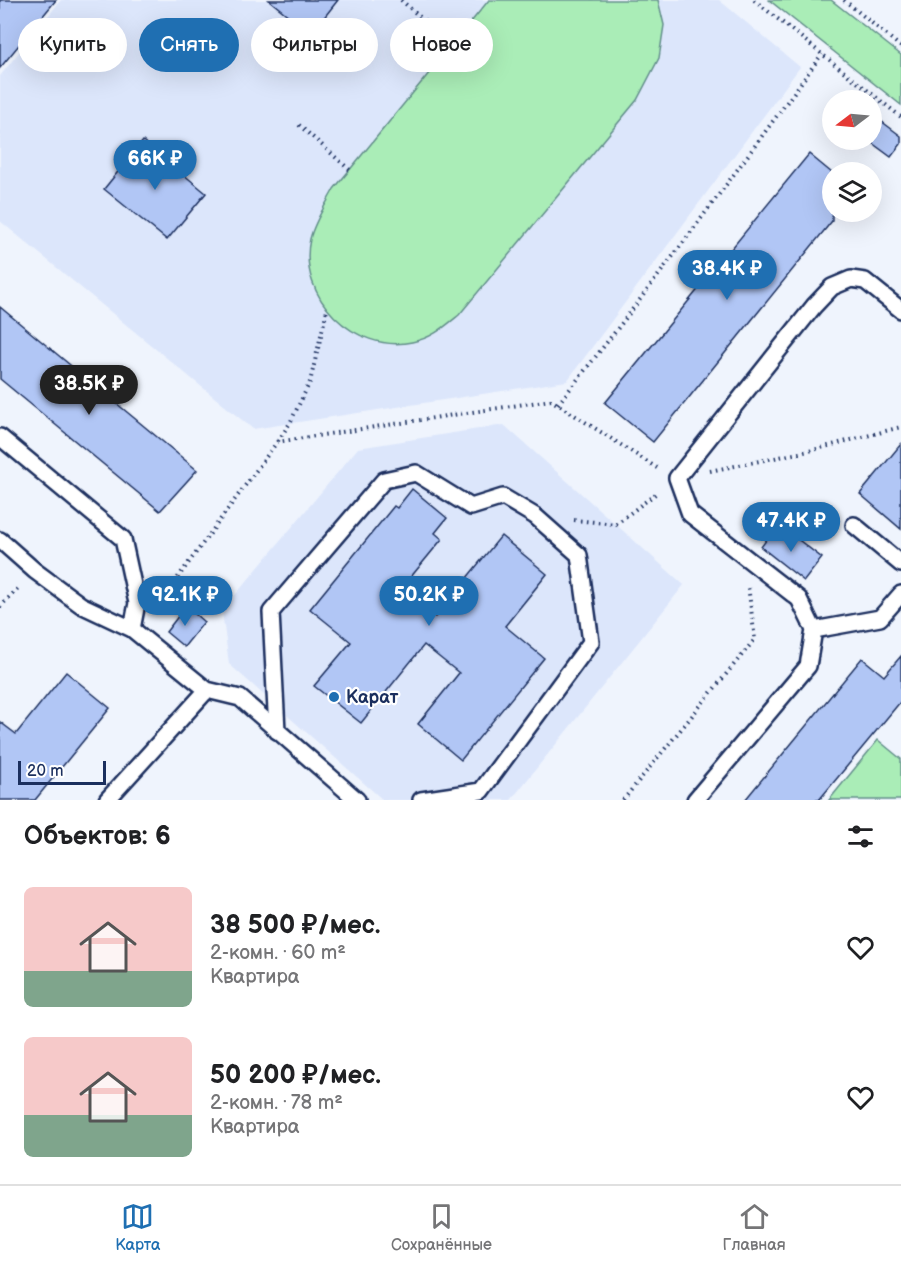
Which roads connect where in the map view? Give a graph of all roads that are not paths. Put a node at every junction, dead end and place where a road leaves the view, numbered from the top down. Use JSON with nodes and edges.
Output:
{"nodes":[{"id":1,"x":901,"y":310,"type":"edge"},
{"id":2,"x":0,"y":437,"type":"edge"},
{"id":3,"x":854,"y":525,"type":"dead end"},
{"id":4,"x":0,"y":540,"type":"edge"},
{"id":5,"x":901,"y":564,"type":"edge"},
{"id":6,"x":901,"y":594,"type":"edge"},
{"id":7,"x":132,"y":629,"type":"junction"},
{"id":8,"x":814,"y":630,"type":"junction"},
{"id":9,"x":207,"y":690,"type":"junction"},
{"id":10,"x":277,"y":731,"type":"junction"},
{"id":11,"x":107,"y":800,"type":"edge"},
{"id":12,"x":357,"y":800,"type":"edge"},
{"id":13,"x":421,"y":800,"type":"edge"},
{"id":14,"x":695,"y":800,"type":"edge"}],
"edges":[{"from":1,"to":8,"type":"lane"},
{"from":2,"to":7,"type":"lane"},
{"from":3,"to":5,"type":"lane"},
{"from":4,"to":7,"type":"lane"},
{"from":6,"to":8,"type":"lane"},
{"from":7,"to":9,"type":"lane"},
{"from":8,"to":14,"type":"lane"},
{"from":9,"to":10,"type":"lane"},
{"from":9,"to":11,"type":"lane"},
{"from":10,"to":12,"type":"lane"},
{"from":10,"to":13,"type":"lane"}]}
